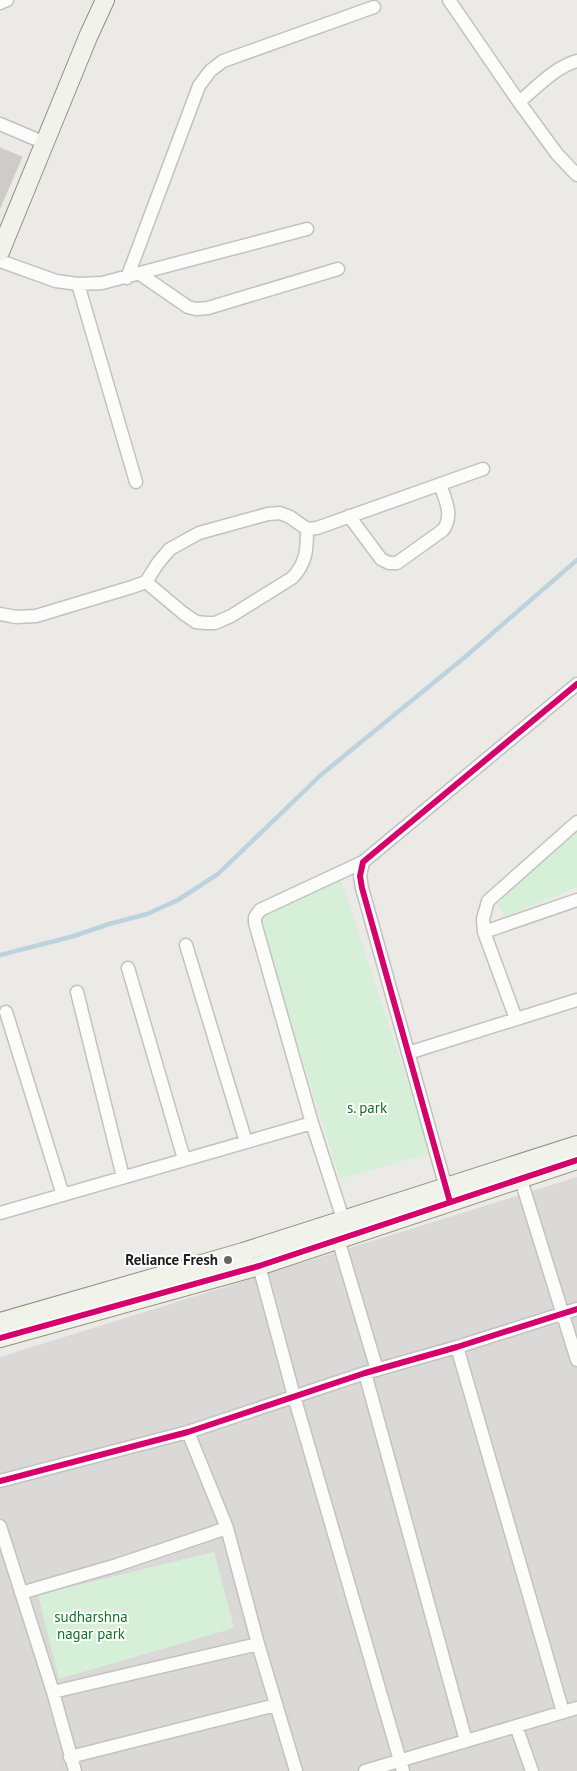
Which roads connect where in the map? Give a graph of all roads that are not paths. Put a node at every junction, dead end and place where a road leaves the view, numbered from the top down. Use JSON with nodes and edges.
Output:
{"nodes":[{"id":1,"x":7,"y":0,"type":"edge"},
{"id":2,"x":105,"y":0,"type":"edge"},
{"id":3,"x":449,"y":0,"type":"edge"},
{"id":4,"x":0,"y":3,"type":"edge"},
{"id":5,"x":374,"y":7,"type":"dead end"},
{"id":6,"x":577,"y":61,"type":"edge"},
{"id":7,"x":519,"y":102,"type":"junction"},
{"id":8,"x":0,"y":124,"type":"edge"},
{"id":9,"x":45,"y":143,"type":"junction"},
{"id":10,"x":577,"y":175,"type":"edge"},
{"id":11,"x":307,"y":229,"type":"dead end"},
{"id":12,"x":0,"y":252,"type":"edge"},
{"id":13,"x":0,"y":261,"type":"edge"},
{"id":14,"x":338,"y":269,"type":"dead end"},
{"id":15,"x":140,"y":274,"type":"junction"},
{"id":16,"x":127,"y":278,"type":"junction"},
{"id":17,"x":78,"y":284,"type":"junction"},
{"id":18,"x":483,"y":469,"type":"dead end"},
{"id":19,"x":136,"y":482,"type":"dead end"},
{"id":20,"x":440,"y":484,"type":"junction"},
{"id":21,"x":349,"y":516,"type":"junction"},
{"id":22,"x":307,"y":528,"type":"junction"},
{"id":23,"x":146,"y":582,"type":"junction"},
{"id":24,"x":0,"y":614,"type":"edge"},
{"id":25,"x":577,"y":684,"type":"edge"},
{"id":26,"x":577,"y":822,"type":"edge"},
{"id":27,"x":363,"y":862,"type":"junction"},
{"id":28,"x":577,"y":900,"type":"edge"},
{"id":29,"x":484,"y":932,"type":"junction"},
{"id":30,"x":186,"y":945,"type":"dead end"},
{"id":31,"x":128,"y":968,"type":"dead end"},
{"id":32,"x":77,"y":992,"type":"dead end"},
{"id":33,"x":577,"y":1000,"type":"edge"},
{"id":34,"x":6,"y":1012,"type":"dead end"},
{"id":35,"x":516,"y":1018,"type":"junction"},
{"id":36,"x":408,"y":1053,"type":"junction"},
{"id":37,"x":312,"y":1123,"type":"junction"},
{"id":38,"x":246,"y":1142,"type":"junction"},
{"id":39,"x":577,"y":1145,"type":"edge"},
{"id":40,"x":184,"y":1160,"type":"junction"},
{"id":41,"x":577,"y":1160,"type":"edge"},
{"id":42,"x":123,"y":1177,"type":"junction"},
{"id":43,"x":521,"y":1180,"type":"junction"},
{"id":44,"x":63,"y":1194,"type":"junction"},
{"id":45,"x":447,"y":1194,"type":"junction"},
{"id":46,"x":0,"y":1213,"type":"edge"},
{"id":47,"x":343,"y":1219,"type":"junction"},
{"id":48,"x":338,"y":1240,"type":"junction"},
{"id":49,"x":259,"y":1266,"type":"junction"},
{"id":50,"x":577,"y":1309,"type":"edge"},
{"id":51,"x":563,"y":1313,"type":"junction"},
{"id":52,"x":0,"y":1322,"type":"edge"},
{"id":53,"x":0,"y":1338,"type":"edge"},
{"id":54,"x":457,"y":1347,"type":"junction"},
{"id":55,"x":577,"y":1360,"type":"edge"},
{"id":56,"x":371,"y":1372,"type":"junction"},
{"id":57,"x":294,"y":1396,"type":"junction"},
{"id":58,"x":188,"y":1432,"type":"junction"},
{"id":59,"x":0,"y":1481,"type":"edge"},
{"id":60,"x":0,"y":1526,"type":"edge"},
{"id":61,"x":226,"y":1528,"type":"junction"},
{"id":62,"x":21,"y":1593,"type":"junction"},
{"id":63,"x":258,"y":1644,"type":"junction"},
{"id":64,"x":53,"y":1692,"type":"junction"},
{"id":65,"x":276,"y":1705,"type":"junction"},
{"id":66,"x":577,"y":1708,"type":"edge"},
{"id":67,"x":563,"y":1712,"type":"junction"},
{"id":68,"x":516,"y":1726,"type":"junction"},
{"id":69,"x":466,"y":1741,"type":"junction"},
{"id":70,"x":70,"y":1757,"type":"junction"},
{"id":71,"x":402,"y":1766,"type":"edge"},
{"id":72,"x":75,"y":1771,"type":"edge"},
{"id":73,"x":296,"y":1771,"type":"edge"},
{"id":74,"x":364,"y":1771,"type":"edge"},
{"id":75,"x":532,"y":1771,"type":"edge"}],
"edges":[{"from":1,"to":4,"type":"street"},
{"from":2,"to":9,"type":"street"},
{"from":3,"to":7,"type":"street"},
{"from":5,"to":16,"type":"street"},
{"from":6,"to":7,"type":"street"},
{"from":7,"to":10,"type":"street"},
{"from":8,"to":9,"type":"street"},
{"from":9,"to":12,"type":"street"},
{"from":11,"to":15,"type":"street"},
{"from":13,"to":17,"type":"street"},
{"from":14,"to":15,"type":"street"},
{"from":15,"to":16,"type":"street"},
{"from":16,"to":17,"type":"street"},
{"from":17,"to":19,"type":"street"},
{"from":18,"to":20,"type":"street"},
{"from":20,"to":21,"type":"street"},
{"from":20,"to":21,"type":"street"},
{"from":21,"to":22,"type":"street"},
{"from":22,"to":23,"type":"street"},
{"from":22,"to":23,"type":"street"},
{"from":23,"to":24,"type":"street"},
{"from":25,"to":27,"type":"street"},
{"from":26,"to":29,"type":"street"},
{"from":27,"to":36,"type":"street"},
{"from":27,"to":37,"type":"street"},
{"from":28,"to":29,"type":"street"},
{"from":29,"to":35,"type":"street"},
{"from":30,"to":38,"type":"street"},
{"from":31,"to":40,"type":"street"},
{"from":32,"to":42,"type":"street"},
{"from":33,"to":35,"type":"street"},
{"from":34,"to":44,"type":"street"},
{"from":35,"to":36,"type":"street"},
{"from":36,"to":45,"type":"street"},
{"from":37,"to":38,"type":"street"},
{"from":37,"to":47,"type":"street"},
{"from":38,"to":40,"type":"street"},
{"from":39,"to":45,"type":"street"},
{"from":40,"to":42,"type":"street"},
{"from":41,"to":43,"type":"street"},
{"from":42,"to":44,"type":"street"},
{"from":43,"to":45,"type":"street"},
{"from":43,"to":51,"type":"street"},
{"from":44,"to":46,"type":"street"},
{"from":45,"to":47,"type":"street"},
{"from":45,"to":48,"type":"street"},
{"from":47,"to":52,"type":"street"},
{"from":48,"to":49,"type":"street"},
{"from":48,"to":56,"type":"street"},
{"from":49,"to":53,"type":"street"},
{"from":49,"to":57,"type":"street"},
{"from":50,"to":51,"type":"street"},
{"from":51,"to":54,"type":"street"},
{"from":51,"to":55,"type":"street"},
{"from":54,"to":56,"type":"street"},
{"from":54,"to":67,"type":"street"},
{"from":56,"to":57,"type":"street"},
{"from":56,"to":69,"type":"street"},
{"from":57,"to":58,"type":"street"},
{"from":57,"to":71,"type":"street"},
{"from":58,"to":59,"type":"street"},
{"from":58,"to":61,"type":"street"},
{"from":60,"to":62,"type":"street"},
{"from":61,"to":62,"type":"street"},
{"from":61,"to":63,"type":"street"},
{"from":62,"to":64,"type":"street"},
{"from":63,"to":64,"type":"street"},
{"from":63,"to":65,"type":"street"},
{"from":64,"to":70,"type":"street"},
{"from":65,"to":70,"type":"street"},
{"from":65,"to":73,"type":"street"},
{"from":66,"to":67,"type":"street"},
{"from":67,"to":68,"type":"street"},
{"from":68,"to":69,"type":"street"},
{"from":68,"to":75,"type":"street"},
{"from":69,"to":71,"type":"street"},
{"from":70,"to":72,"type":"street"},
{"from":71,"to":74,"type":"street"}]}
